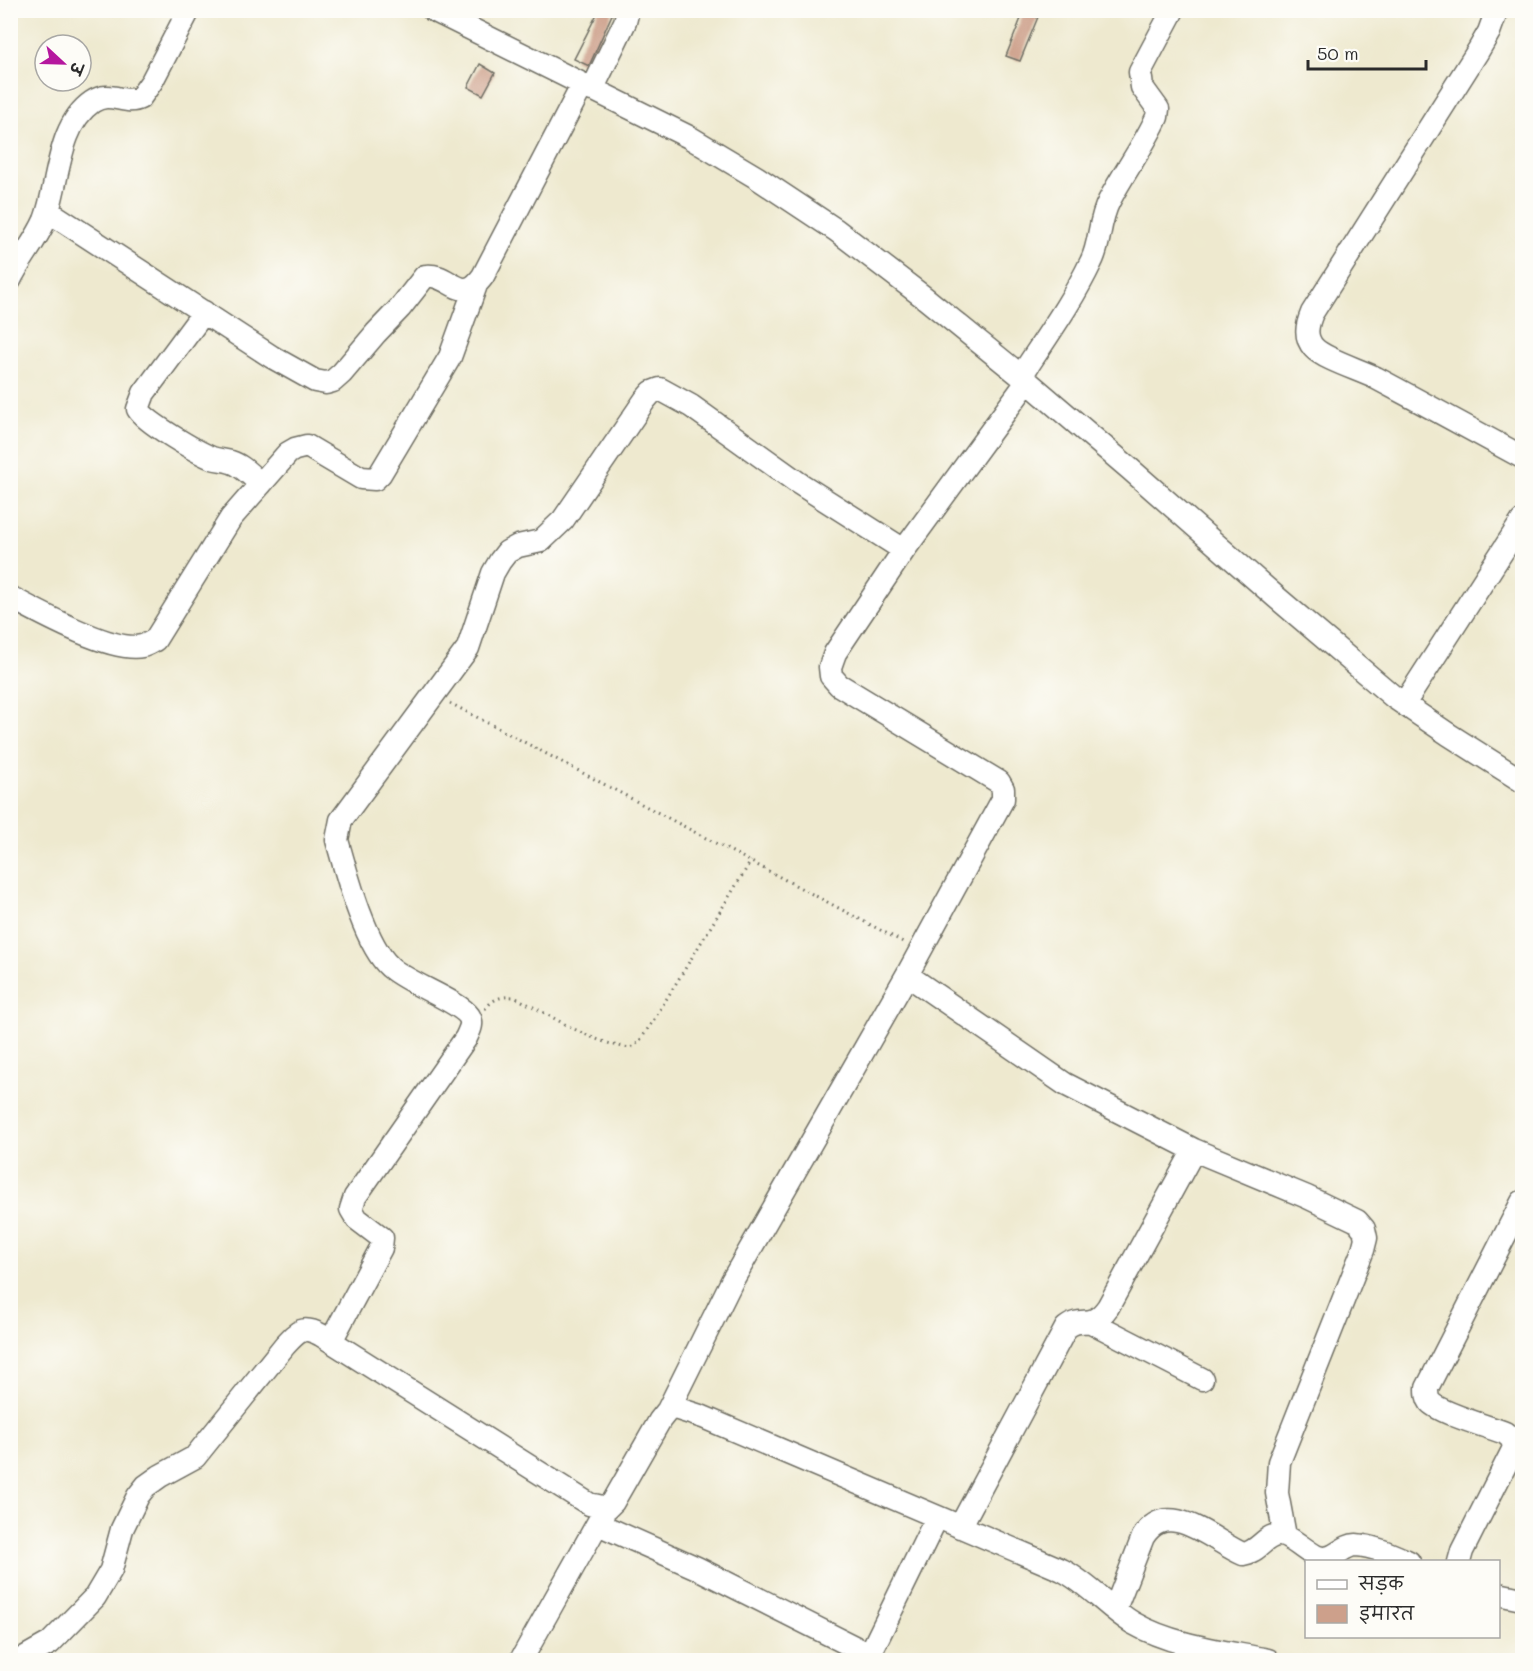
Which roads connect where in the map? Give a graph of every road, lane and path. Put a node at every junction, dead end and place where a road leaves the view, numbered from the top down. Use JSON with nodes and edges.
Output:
{"nodes":[{"id":1,"x":189,"y":10,"type":"edge"},
{"id":2,"x":434,"y":10,"type":"edge"},
{"id":3,"x":628,"y":10,"type":"edge"},
{"id":4,"x":1173,"y":10,"type":"edge"},
{"id":5,"x":1497,"y":10,"type":"edge"},
{"id":6,"x":587,"y":88,"type":"junction"},
{"id":7,"x":48,"y":211,"type":"junction"},
{"id":8,"x":10,"y":280,"type":"edge"},
{"id":9,"x":476,"y":285,"type":"junction"},
{"id":10,"x":204,"y":312,"type":"junction"},
{"id":11,"x":1024,"y":379,"type":"junction"},
{"id":12,"x":1522,"y":457,"type":"edge"},
{"id":13,"x":261,"y":484,"type":"junction"},
{"id":14,"x":1522,"y":521,"type":"edge"},
{"id":15,"x":904,"y":550,"type":"junction"},
{"id":16,"x":10,"y":597,"type":"edge"},
{"id":17,"x":435,"y":695,"type":"junction"},
{"id":18,"x":1404,"y":704,"type":"junction"},
{"id":19,"x":1522,"y":781,"type":"edge"},
{"id":20,"x":751,"y":861,"type":"junction"},
{"id":21,"x":920,"y":951,"type":"junction"},
{"id":22,"x":907,"y":975,"type":"junction"},
{"id":23,"x":471,"y":1025,"type":"junction"},
{"id":24,"x":1194,"y":1150,"type":"junction"},
{"id":25,"x":1522,"y":1202,"type":"edge"},
{"id":26,"x":1091,"y":1322,"type":"junction"},
{"id":27,"x":331,"y":1341,"type":"junction"},
{"id":28,"x":1202,"y":1378,"type":"dead end"},
{"id":29,"x":668,"y":1410,"type":"junction"},
{"id":30,"x":602,"y":1516,"type":"junction"},
{"id":31,"x":937,"y":1517,"type":"junction"},
{"id":32,"x":960,"y":1527,"type":"junction"},
{"id":33,"x":1285,"y":1536,"type":"junction"},
{"id":34,"x":1404,"y":1560,"type":"edge"},
{"id":35,"x":1460,"y":1560,"type":"edge"},
{"id":36,"x":1500,"y":1594,"type":"edge"},
{"id":37,"x":1522,"y":1599,"type":"edge"},
{"id":38,"x":1115,"y":1609,"type":"junction"},
{"id":39,"x":868,"y":1658,"type":"edge"},
{"id":40,"x":20,"y":1660,"type":"edge"},
{"id":41,"x":521,"y":1660,"type":"edge"},
{"id":42,"x":1268,"y":1660,"type":"edge"}],
"edges":[{"from":1,"to":7,"type":"street"},
{"from":2,"to":6,"type":"street"},
{"from":3,"to":6,"type":"street"},
{"from":4,"to":11,"type":"street"},
{"from":5,"to":12,"type":"street"},
{"from":6,"to":9,"type":"street"},
{"from":6,"to":11,"type":"street"},
{"from":7,"to":8,"type":"street"},
{"from":7,"to":10,"type":"street"},
{"from":9,"to":10,"type":"street"},
{"from":9,"to":13,"type":"street"},
{"from":10,"to":13,"type":"street"},
{"from":11,"to":15,"type":"street"},
{"from":11,"to":18,"type":"street"},
{"from":13,"to":16,"type":"street"},
{"from":14,"to":18,"type":"street"},
{"from":15,"to":17,"type":"street"},
{"from":15,"to":21,"type":"street"},
{"from":17,"to":20,"type":"path"},
{"from":17,"to":23,"type":"street"},
{"from":18,"to":19,"type":"street"},
{"from":20,"to":21,"type":"path"},
{"from":20,"to":23,"type":"path"},
{"from":21,"to":22,"type":"street"},
{"from":22,"to":24,"type":"street"},
{"from":22,"to":29,"type":"street"},
{"from":23,"to":27,"type":"street"},
{"from":24,"to":26,"type":"street"},
{"from":24,"to":33,"type":"street"},
{"from":25,"to":35,"type":"street"},
{"from":26,"to":28,"type":"street"},
{"from":26,"to":32,"type":"street"},
{"from":27,"to":30,"type":"street"},
{"from":27,"to":40,"type":"street"},
{"from":29,"to":30,"type":"street"},
{"from":29,"to":31,"type":"street"},
{"from":30,"to":39,"type":"street"},
{"from":30,"to":41,"type":"street"},
{"from":31,"to":32,"type":"street"},
{"from":31,"to":39,"type":"street"},
{"from":32,"to":38,"type":"street"},
{"from":33,"to":34,"type":"street"},
{"from":33,"to":38,"type":"street"},
{"from":36,"to":37,"type":"street"},
{"from":38,"to":42,"type":"street"}]}
